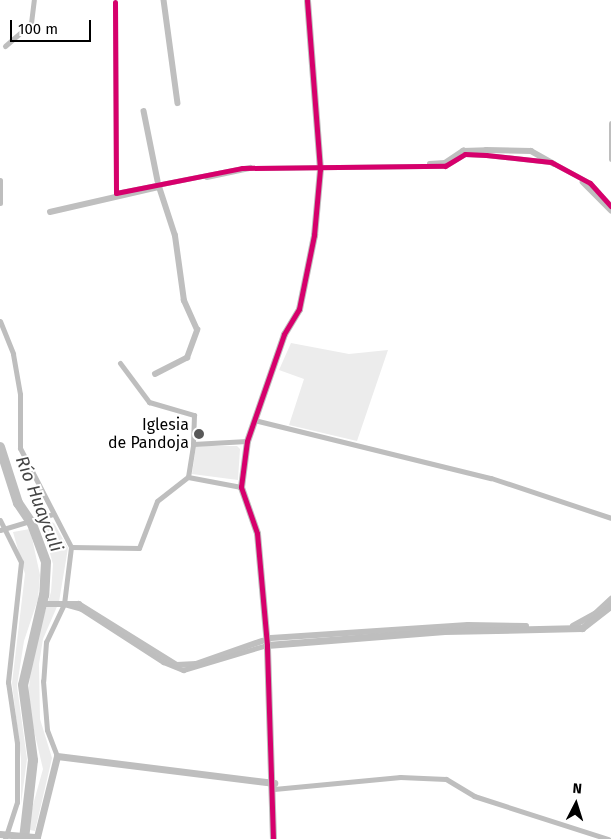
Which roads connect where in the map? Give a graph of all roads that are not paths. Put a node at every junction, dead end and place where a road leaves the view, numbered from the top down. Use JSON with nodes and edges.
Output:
{"nodes":[{"id":1,"x":34,"y":0,"type":"edge"},
{"id":2,"x":307,"y":0,"type":"edge"},
{"id":3,"x":116,"y":2,"type":"dead end"},
{"id":4,"x":5,"y":46,"type":"dead end"},
{"id":5,"x":611,"y":123,"type":"edge"},
{"id":6,"x":611,"y":159,"type":"edge"},
{"id":7,"x":320,"y":169,"type":"junction"},
{"id":8,"x":0,"y":180,"type":"edge"},
{"id":9,"x":0,"y":204,"type":"edge"},
{"id":10,"x":611,"y":206,"type":"edge"},
{"id":11,"x":0,"y":321,"type":"edge"},
{"id":12,"x":120,"y":363,"type":"dead end"},
{"id":13,"x":254,"y":420,"type":"junction"},
{"id":14,"x":247,"y":441,"type":"junction"},
{"id":15,"x":193,"y":444,"type":"junction"},
{"id":16,"x":188,"y":478,"type":"junction"},
{"id":17,"x":241,"y":487,"type":"junction"},
{"id":18,"x":53,"y":514,"type":"junction"},
{"id":19,"x":611,"y":518,"type":"edge"},
{"id":20,"x":0,"y":520,"type":"edge"},
{"id":21,"x":2,"y":530,"type":"edge"},
{"id":22,"x":71,"y":547,"type":"junction"},
{"id":23,"x":64,"y":604,"type":"junction"},
{"id":24,"x":611,"y":605,"type":"edge"},
{"id":25,"x":267,"y":645,"type":"junction"},
{"id":26,"x":57,"y":756,"type":"junction"},
{"id":27,"x":274,"y":786,"type":"junction"},
{"id":28,"x":5,"y":836,"type":"edge"},
{"id":29,"x":35,"y":838,"type":"edge"},
{"id":30,"x":273,"y":839,"type":"edge"},
{"id":31,"x":608,"y":839,"type":"edge"}],
"edges":[{"from":1,"to":4,"type":"street"},
{"from":2,"to":7,"type":"street"},
{"from":3,"to":7,"type":"street"},
{"from":5,"to":6,"type":"street"},
{"from":7,"to":10,"type":"street"},
{"from":7,"to":13,"type":"street"},
{"from":8,"to":9,"type":"street"},
{"from":11,"to":18,"type":"street"},
{"from":12,"to":15,"type":"street"},
{"from":13,"to":14,"type":"street"},
{"from":13,"to":19,"type":"street"},
{"from":14,"to":15,"type":"street"},
{"from":14,"to":17,"type":"street"},
{"from":15,"to":16,"type":"street"},
{"from":16,"to":17,"type":"street"},
{"from":16,"to":22,"type":"street"},
{"from":17,"to":25,"type":"street"},
{"from":18,"to":21,"type":"street"},
{"from":18,"to":22,"type":"street"},
{"from":20,"to":21,"type":"street"},
{"from":21,"to":28,"type":"street"},
{"from":22,"to":23,"type":"street"},
{"from":23,"to":25,"type":"street"},
{"from":23,"to":26,"type":"street"},
{"from":24,"to":25,"type":"street"},
{"from":25,"to":27,"type":"street"},
{"from":26,"to":27,"type":"street"},
{"from":26,"to":29,"type":"street"},
{"from":27,"to":30,"type":"street"},
{"from":27,"to":31,"type":"street"},
{"from":28,"to":29,"type":"street"}]}
